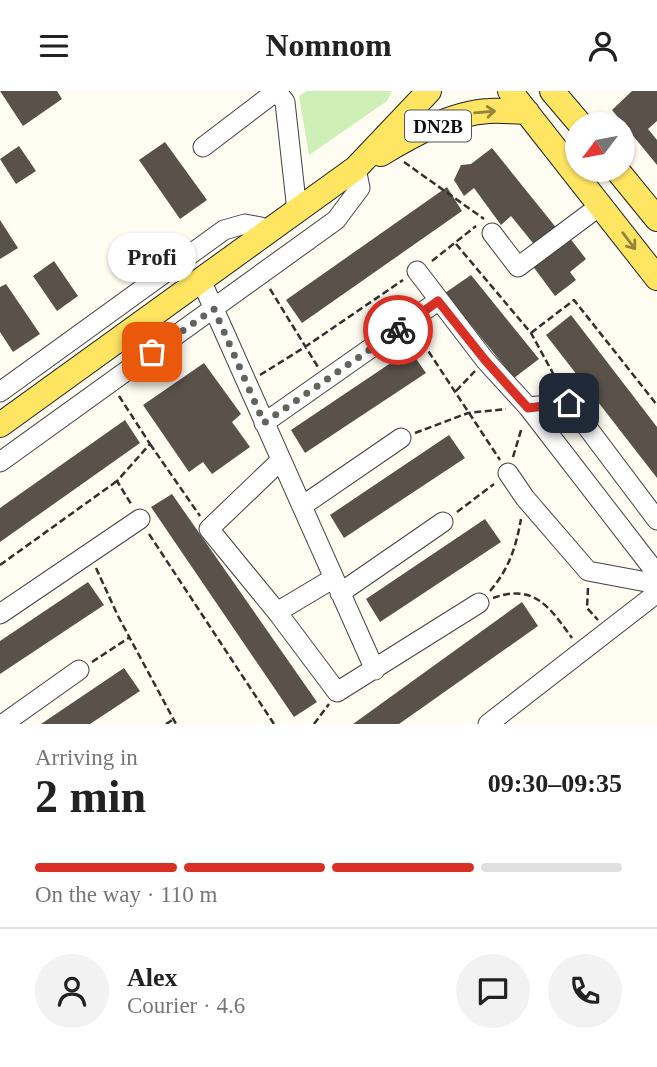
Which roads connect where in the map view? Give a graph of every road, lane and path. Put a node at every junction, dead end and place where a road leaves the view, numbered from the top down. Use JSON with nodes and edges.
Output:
{"nodes":[{"id":1,"x":510,"y":91,"type":"edge"},
{"id":2,"x":552,"y":91,"type":"edge"},
{"id":3,"x":423,"y":95,"type":"edge"},
{"id":4,"x":527,"y":112,"type":"junction"},
{"id":5,"x":570,"y":112,"type":"edge"},
{"id":6,"x":203,"y":147,"type":"dead end"},
{"id":7,"x":387,"y":150,"type":"junction"},
{"id":8,"x":356,"y":168,"type":"junction"},
{"id":9,"x":627,"y":182,"type":"edge"},
{"id":10,"x":601,"y":205,"type":"junction"},
{"id":11,"x":297,"y":211,"type":"junction"},
{"id":12,"x":657,"y":219,"type":"edge"},
{"id":13,"x":488,"y":226,"type":"junction"},
{"id":14,"x":266,"y":233,"type":"junction"},
{"id":15,"x":456,"y":244,"type":"junction"},
{"id":16,"x":417,"y":271,"type":"junction"},
{"id":17,"x":261,"y":274,"type":"junction"},
{"id":18,"x":657,"y":278,"type":"edge"},
{"id":19,"x":201,"y":280,"type":"junction"},
{"id":20,"x":438,"y":301,"type":"junction"},
{"id":21,"x":214,"y":309,"type":"junction"},
{"id":22,"x":409,"y":323,"type":"junction"},
{"id":23,"x":531,"y":333,"type":"junction"},
{"id":24,"x":305,"y":347,"type":"junction"},
{"id":25,"x":485,"y":360,"type":"junction"},
{"id":26,"x":326,"y":379,"type":"junction"},
{"id":27,"x":110,"y":381,"type":"junction"},
{"id":28,"x":247,"y":383,"type":"junction"},
{"id":29,"x":456,"y":391,"type":"junction"},
{"id":30,"x":0,"y":392,"type":"edge"},
{"id":31,"x":569,"y":403,"type":"junction"},
{"id":32,"x":657,"y":405,"type":"edge"},
{"id":33,"x":528,"y":408,"type":"junction"},
{"id":34,"x":468,"y":413,"type":"junction"},
{"id":35,"x":264,"y":423,"type":"junction"},
{"id":36,"x":0,"y":425,"type":"edge"},
{"id":37,"x":401,"y":439,"type":"joint"},
{"id":38,"x":150,"y":444,"type":"junction"},
{"id":39,"x":281,"y":460,"type":"junction"},
{"id":40,"x":0,"y":462,"type":"edge"},
{"id":41,"x":508,"y":473,"type":"joint"},
{"id":42,"x":117,"y":481,"type":"junction"},
{"id":43,"x":525,"y":498,"type":"junction"},
{"id":44,"x":302,"y":506,"type":"junction"},
{"id":45,"x":140,"y":519,"type":"junction"},
{"id":46,"x":657,"y":520,"type":"edge"},
{"id":47,"x":443,"y":522,"type":"dead end"},
{"id":48,"x":209,"y":529,"type":"junction"},
{"id":49,"x":89,"y":553,"type":"junction"},
{"id":50,"x":0,"y":565,"type":"edge"},
{"id":51,"x":588,"y":571,"type":"junction"},
{"id":52,"x":657,"y":574,"type":"edge"},
{"id":53,"x":657,"y":584,"type":"edge"},
{"id":54,"x":337,"y":586,"type":"junction"},
{"id":55,"x":657,"y":593,"type":"edge"},
{"id":56,"x":479,"y":603,"type":"junction"},
{"id":57,"x":277,"y":612,"type":"junction"},
{"id":58,"x":0,"y":614,"type":"edge"},
{"id":59,"x":608,"y":631,"type":"junction"},
{"id":60,"x":130,"y":637,"type":"junction"},
{"id":61,"x":583,"y":653,"type":"junction"},
{"id":62,"x":79,"y":670,"type":"joint"},
{"id":63,"x":374,"y":670,"type":"junction"},
{"id":64,"x":337,"y":692,"type":"junction"},
{"id":65,"x":174,"y":719,"type":"junction"},
{"id":66,"x":3,"y":724,"type":"edge"},
{"id":67,"x":166,"y":724,"type":"edge"},
{"id":68,"x":176,"y":724,"type":"edge"},
{"id":69,"x":274,"y":724,"type":"edge"},
{"id":70,"x":314,"y":724,"type":"edge"},
{"id":71,"x":488,"y":724,"type":"edge"}],
"edges":[{"from":1,"to":4,"type":"main road"},
{"from":2,"to":5,"type":"main road"},
{"from":3,"to":8,"type":"main road","number":"DN2B"},
{"from":7,"to":4,"type":"main road","number":"DN2B","one_way":true},
{"from":4,"to":10,"type":"main road"},
{"from":6,"to":11,"type":"lane"},
{"from":7,"to":8,"type":"main road","number":"DN2B"},
{"from":7,"to":13,"type":"path"},
{"from":8,"to":11,"type":"main road","number":"DN2B"},
{"from":8,"to":17,"type":"lane"},
{"from":9,"to":12,"type":"main road"},
{"from":10,"to":13,"type":"lane"},
{"from":10,"to":18,"type":"main road","one_way":true},
{"from":11,"to":14,"type":"main road","number":"DN2B"},
{"from":13,"to":15,"type":"path"},
{"from":14,"to":19,"type":"main road","number":"DN2B"},
{"from":14,"to":30,"type":"lane"},
{"from":15,"to":16,"type":"path"},
{"from":15,"to":23,"type":"path"},
{"from":16,"to":20,"type":"lane"},
{"from":16,"to":24,"type":"path"},
{"from":17,"to":21,"type":"lane"},
{"from":17,"to":24,"type":"path"},
{"from":19,"to":21,"type":"lane"},
{"from":19,"to":36,"type":"main road","number":"DN2B"},
{"from":20,"to":22,"type":"lane"},
{"from":20,"to":25,"type":"lane"},
{"from":21,"to":27,"type":"lane"},
{"from":21,"to":28,"type":"lane"},
{"from":22,"to":26,"type":"lane"},
{"from":22,"to":29,"type":"path"},
{"from":23,"to":31,"type":"path"},
{"from":23,"to":32,"type":"path"},
{"from":24,"to":26,"type":"path"},
{"from":24,"to":28,"type":"path"},
{"from":25,"to":29,"type":"path"},
{"from":25,"to":33,"type":"lane"},
{"from":26,"to":35,"type":"lane"},
{"from":27,"to":38,"type":"path"},
{"from":27,"to":40,"type":"lane"},
{"from":28,"to":35,"type":"lane"},
{"from":29,"to":34,"type":"path"},
{"from":31,"to":33,"type":"lane"},
{"from":31,"to":46,"type":"lane"},
{"from":33,"to":34,"type":"path"},
{"from":33,"to":52,"type":"lane"},
{"from":34,"to":37,"type":"path"},
{"from":34,"to":41,"type":"path"},
{"from":35,"to":39,"type":"lane"},
{"from":37,"to":44,"type":"lane"},
{"from":38,"to":42,"type":"path"},
{"from":38,"to":48,"type":"path"},
{"from":39,"to":44,"type":"lane"},
{"from":39,"to":48,"type":"lane"},
{"from":41,"to":43,"type":"lane"},
{"from":42,"to":45,"type":"path"},
{"from":42,"to":50,"type":"path"},
{"from":43,"to":51,"type":"lane"},
{"from":43,"to":56,"type":"path"},
{"from":44,"to":54,"type":"lane"},
{"from":45,"to":49,"type":"lane"},
{"from":45,"to":69,"type":"path"},
{"from":47,"to":54,"type":"lane"},
{"from":48,"to":57,"type":"lane"},
{"from":49,"to":58,"type":"lane"},
{"from":49,"to":60,"type":"path"},
{"from":51,"to":53,"type":"lane"},
{"from":51,"to":59,"type":"path"},
{"from":54,"to":57,"type":"lane"},
{"from":54,"to":63,"type":"lane"},
{"from":55,"to":59,"type":"lane"},
{"from":56,"to":61,"type":"path"},
{"from":56,"to":63,"type":"lane"},
{"from":57,"to":64,"type":"lane"},
{"from":59,"to":61,"type":"lane"},
{"from":60,"to":62,"type":"path"},
{"from":60,"to":65,"type":"path"},
{"from":61,"to":71,"type":"lane"},
{"from":62,"to":66,"type":"lane"},
{"from":63,"to":64,"type":"lane"},
{"from":64,"to":70,"type":"path"},
{"from":65,"to":67,"type":"path"},
{"from":65,"to":68,"type":"path"}]}
